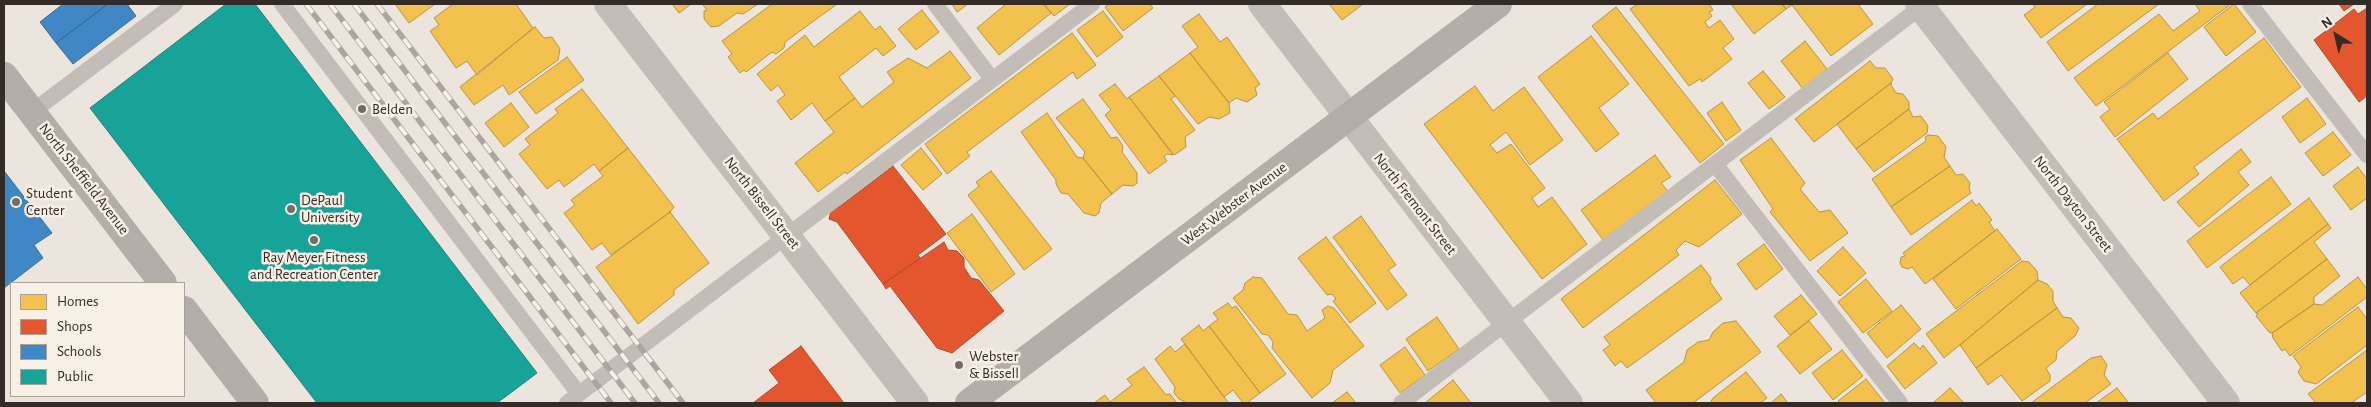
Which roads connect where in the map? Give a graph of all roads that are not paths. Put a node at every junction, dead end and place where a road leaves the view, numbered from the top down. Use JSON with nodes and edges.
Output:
{"nodes":[{"id":1,"x":175,"y":4,"type":"edge"},
{"id":2,"x":282,"y":4,"type":"edge"},
{"id":3,"x":608,"y":4,"type":"edge"},
{"id":4,"x":935,"y":4,"type":"edge"},
{"id":5,"x":1092,"y":4,"type":"edge"},
{"id":6,"x":1262,"y":4,"type":"edge"},
{"id":7,"x":1498,"y":4,"type":"edge"},
{"id":8,"x":2250,"y":4,"type":"edge"},
{"id":9,"x":1922,"y":5,"type":"edge"},
{"id":10,"x":4,"y":76,"type":"edge"},
{"id":11,"x":992,"y":80,"type":"junction"},
{"id":12,"x":32,"y":112,"type":"junction"},
{"id":13,"x":1348,"y":116,"type":"junction"},
{"id":14,"x":2367,"y":155,"type":"edge"},
{"id":15,"x":1715,"y":164,"type":"junction"},
{"id":16,"x":787,"y":236,"type":"junction"},
{"id":17,"x":163,"y":282,"type":"edge"},
{"id":18,"x":185,"y":311,"type":"edge"},
{"id":19,"x":1507,"y":323,"type":"junction"},
{"id":20,"x":573,"y":398,"type":"edge"},
{"id":21,"x":255,"y":403,"type":"edge"},
{"id":22,"x":915,"y":403,"type":"edge"},
{"id":23,"x":969,"y":403,"type":"edge"},
{"id":24,"x":1401,"y":403,"type":"edge"},
{"id":25,"x":1569,"y":403,"type":"edge"},
{"id":26,"x":1900,"y":403,"type":"edge"},
{"id":27,"x":2226,"y":403,"type":"edge"}],
"edges":[{"from":1,"to":12,"type":"lane"},
{"from":2,"to":20,"type":"lane"},
{"from":3,"to":16,"type":"street","name":"North Bissell Street"},
{"from":4,"to":11,"type":"lane"},
{"from":5,"to":11,"type":"lane"},
{"from":6,"to":13,"type":"street","name":"North Fremont Street"},
{"from":7,"to":13,"type":"street","name":"West Webster Avenue"},
{"from":8,"to":14,"type":"lane"},
{"from":9,"to":15,"type":"lane"},
{"from":9,"to":27,"type":"street","name":"North Dayton Street"},
{"from":10,"to":12,"type":"street","name":"North Sheffield Avenue"},
{"from":11,"to":16,"type":"lane"},
{"from":12,"to":17,"type":"street","name":"North Sheffield Avenue"},
{"from":13,"to":19,"type":"street","name":"North Fremont Street"},
{"from":13,"to":23,"type":"street","name":"West Webster Avenue"},
{"from":15,"to":19,"type":"lane"},
{"from":15,"to":26,"type":"lane"},
{"from":16,"to":20,"type":"lane"},
{"from":16,"to":22,"type":"street","name":"North Bissell Street"},
{"from":18,"to":21,"type":"street"},
{"from":19,"to":24,"type":"lane"},
{"from":19,"to":25,"type":"street","name":"North Fremont Street"}]}
